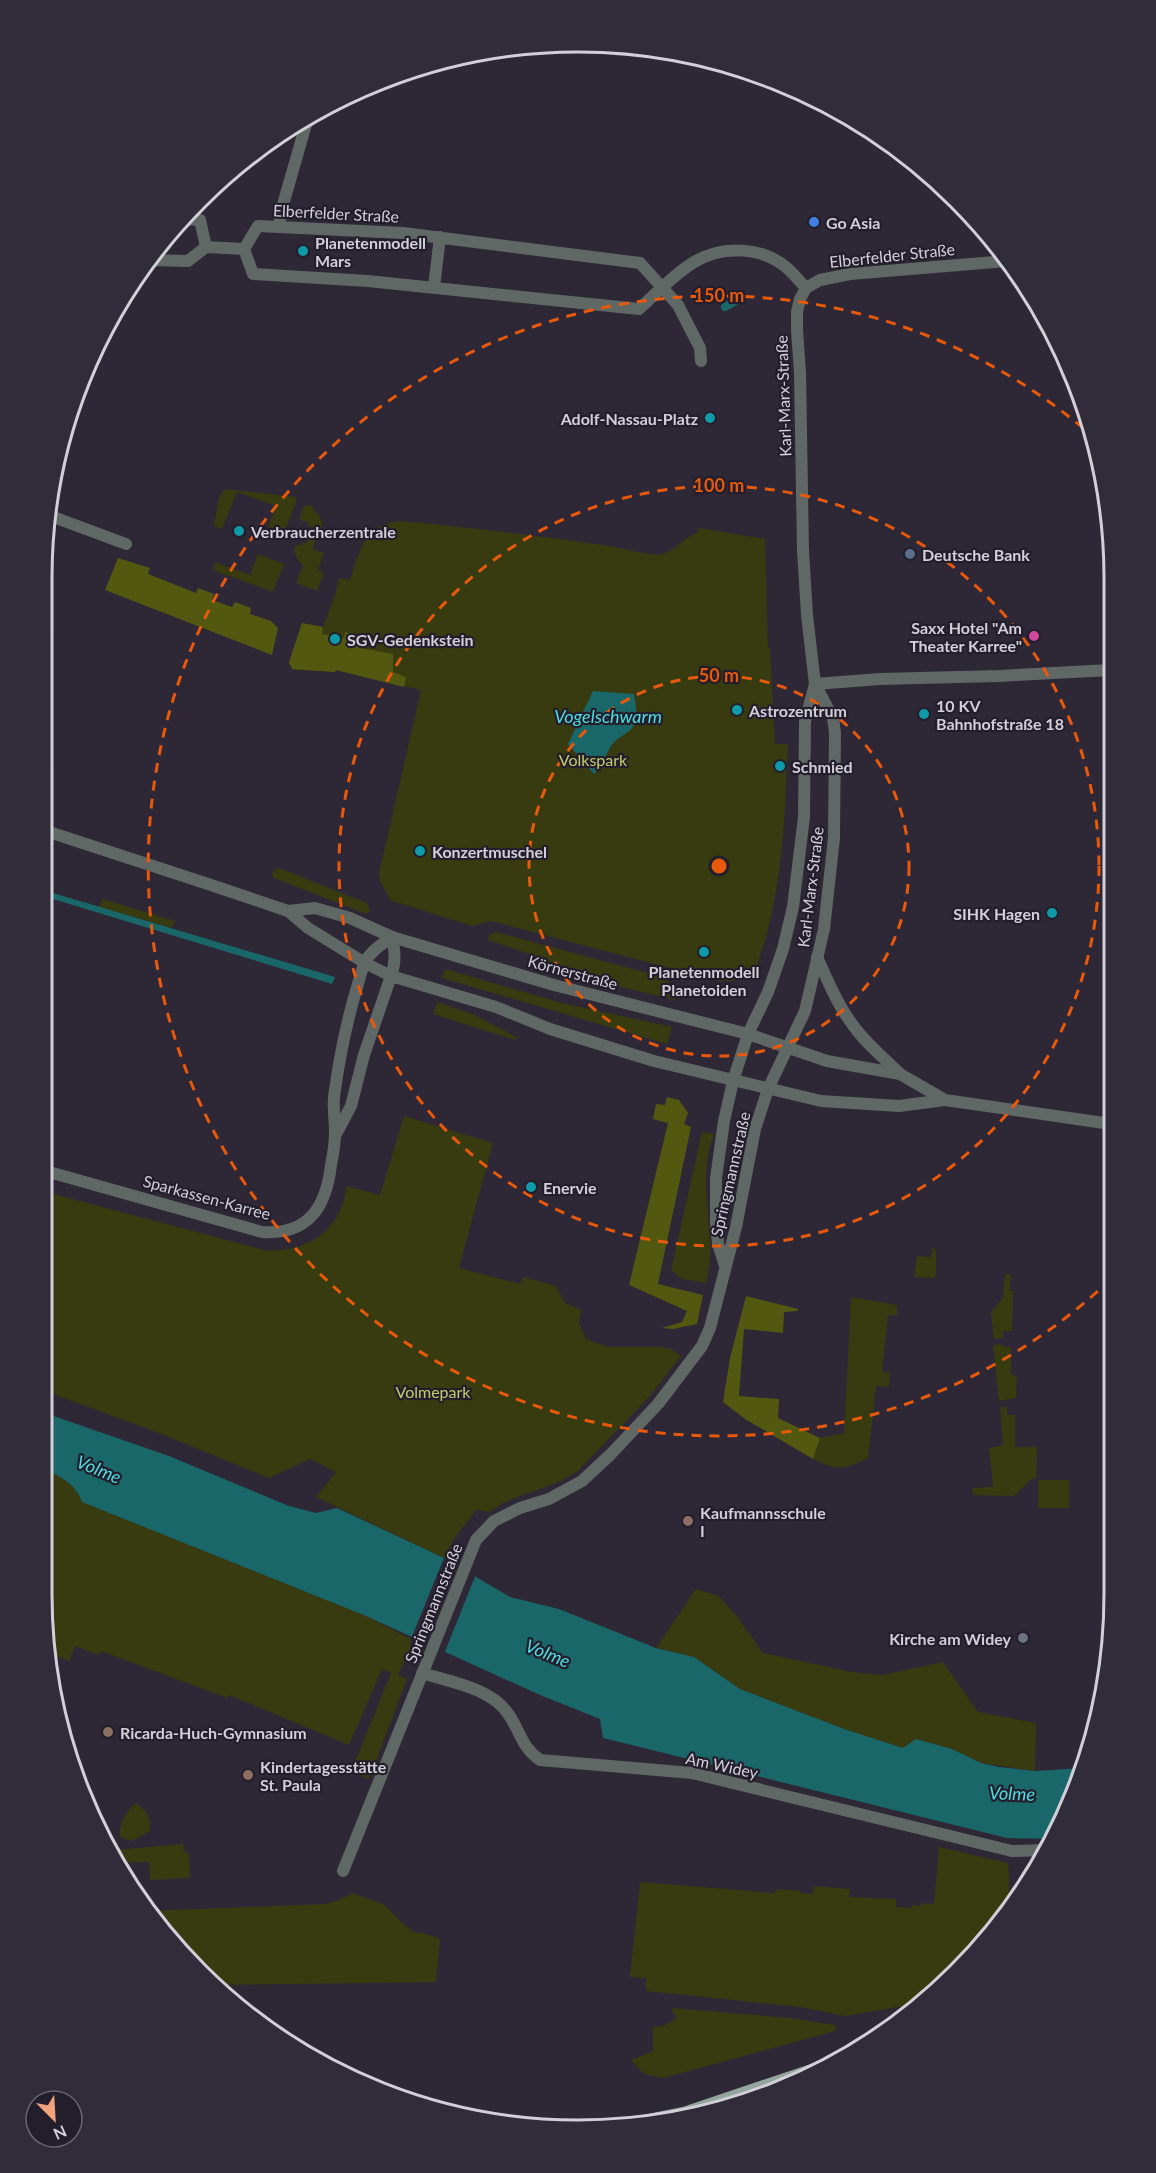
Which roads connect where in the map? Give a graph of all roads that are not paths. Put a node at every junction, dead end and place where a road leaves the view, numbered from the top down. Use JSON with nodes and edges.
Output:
{"nodes":[{"id":1,"x":305,"y":129,"type":"edge"},
{"id":2,"x":194,"y":220,"type":"edge"},
{"id":3,"x":279,"y":226,"type":"junction"},
{"id":4,"x":440,"y":237,"type":"junction"},
{"id":5,"x":206,"y":247,"type":"junction"},
{"id":6,"x":244,"y":249,"type":"junction"},
{"id":7,"x":159,"y":260,"type":"edge"},
{"id":8,"x":998,"y":262,"type":"edge"},
{"id":9,"x":434,"y":287,"type":"junction"},
{"id":10,"x":663,"y":287,"type":"junction"},
{"id":11,"x":806,"y":288,"type":"junction"},
{"id":12,"x":701,"y":361,"type":"dead end"},
{"id":13,"x":56,"y":518,"type":"edge"},
{"id":14,"x":126,"y":544,"type":"dead end"},
{"id":15,"x":1104,"y":670,"type":"edge"},
{"id":16,"x":815,"y":684,"type":"junction"},
{"id":17,"x":52,"y":833,"type":"edge"},
{"id":18,"x":288,"y":911,"type":"junction"},
{"id":19,"x":392,"y":937,"type":"junction"},
{"id":20,"x":817,"y":957,"type":"junction"},
{"id":21,"x":365,"y":963,"type":"junction"},
{"id":22,"x":391,"y":976,"type":"junction"},
{"id":23,"x":748,"y":1034,"type":"junction"},
{"id":24,"x":787,"y":1046,"type":"junction"},
{"id":25,"x":900,"y":1074,"type":"junction"},
{"id":26,"x":733,"y":1081,"type":"junction"},
{"id":27,"x":768,"y":1089,"type":"junction"},
{"id":28,"x":945,"y":1100,"type":"junction"},
{"id":29,"x":1104,"y":1123,"type":"edge"},
{"id":30,"x":335,"y":1136,"type":"junction"},
{"id":31,"x":52,"y":1173,"type":"edge"},
{"id":32,"x":725,"y":1266,"type":"junction"},
{"id":33,"x":422,"y":1672,"type":"junction"},
{"id":34,"x":1037,"y":1851,"type":"edge"},
{"id":35,"x":343,"y":1871,"type":"dead end"}],
"edges":[{"from":1,"to":3,"type":"street"},
{"from":2,"to":5,"type":"street"},
{"from":3,"to":4,"type":"street","name":"Elberfelder Straße"},
{"from":3,"to":6,"type":"street","name":"Elberfelder Straße"},
{"from":4,"to":9,"type":"street"},
{"from":4,"to":10,"type":"street","name":"Elberfelder Straße"},
{"from":5,"to":6,"type":"street"},
{"from":5,"to":7,"type":"street"},
{"from":6,"to":9,"type":"street"},
{"from":8,"to":11,"type":"street","name":"Elberfelder Straße"},
{"from":9,"to":10,"type":"street"},
{"from":10,"to":11,"type":"street"},
{"from":10,"to":12,"type":"street","name":"Elberfelder Straße"},
{"from":11,"to":16,"type":"street","name":"Karl-Marx-Straße"},
{"from":13,"to":14,"type":"street"},
{"from":15,"to":16,"type":"street"},
{"from":16,"to":20,"type":"street","name":"Karl-Marx-Straße"},
{"from":16,"to":23,"type":"street","name":"Karl-Marx-Straße"},
{"from":17,"to":18,"type":"street","name":"Körnerstraße"},
{"from":18,"to":19,"type":"street","name":"Körnerstraße"},
{"from":18,"to":21,"type":"street","name":"Körnerstraße"},
{"from":19,"to":21,"type":"street"},
{"from":19,"to":22,"type":"street"},
{"from":19,"to":23,"type":"street","name":"Körnerstraße"},
{"from":20,"to":24,"type":"street","name":"Karl-Marx-Straße"},
{"from":20,"to":25,"type":"street"},
{"from":21,"to":22,"type":"street","name":"Körnerstraße"},
{"from":21,"to":30,"type":"street","name":"Sparkassen-Karree"},
{"from":22,"to":26,"type":"street","name":"Körnerstraße"},
{"from":22,"to":30,"type":"street","name":"Sparkassen-Karree"},
{"from":23,"to":24,"type":"street","name":"Körnerstraße"},
{"from":23,"to":26,"type":"street"},
{"from":24,"to":25,"type":"street","name":"Körnerstraße"},
{"from":24,"to":27,"type":"street","name":"Karl-Marx-Straße"},
{"from":25,"to":28,"type":"street","name":"Körnerstraße"},
{"from":26,"to":27,"type":"street","name":"Körnerstraße"},
{"from":26,"to":32,"type":"street","name":"Springmannstraße"},
{"from":27,"to":28,"type":"street","name":"Körnerstraße"},
{"from":27,"to":32,"type":"street","name":"Springmannstraße"},
{"from":28,"to":29,"type":"street","name":"Körnerstraße"},
{"from":30,"to":31,"type":"street","name":"Sparkassen-Karree"},
{"from":32,"to":33,"type":"street","name":"Springmannstraße"},
{"from":33,"to":34,"type":"street","name":"Am Widey"},
{"from":33,"to":35,"type":"street","name":"Springmannstraße"}]}
